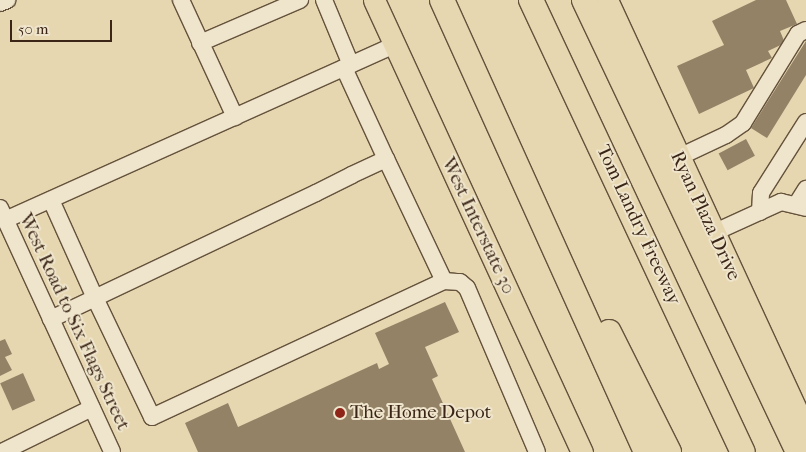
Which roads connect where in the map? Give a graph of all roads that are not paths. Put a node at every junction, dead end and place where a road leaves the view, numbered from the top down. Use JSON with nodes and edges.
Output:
{"nodes":[{"id":1,"x":7,"y":0,"type":"edge"},
{"id":2,"x":181,"y":0,"type":"edge"},
{"id":3,"x":300,"y":0,"type":"edge"},
{"id":4,"x":324,"y":0,"type":"edge"},
{"id":5,"x":374,"y":0,"type":"edge"},
{"id":6,"x":442,"y":0,"type":"edge"},
{"id":7,"x":531,"y":0,"type":"edge"},
{"id":8,"x":584,"y":0,"type":"edge"},
{"id":9,"x":607,"y":0,"type":"edge"},
{"id":10,"x":0,"y":3,"type":"edge"},
{"id":11,"x":806,"y":30,"type":"edge"},
{"id":12,"x":200,"y":43,"type":"junction"},
{"id":13,"x":395,"y":45,"type":"junction"},
{"id":14,"x":348,"y":66,"type":"junction"},
{"id":15,"x":234,"y":117,"type":"junction"},
{"id":16,"x":806,"y":122,"type":"edge"},
{"id":17,"x":677,"y":158,"type":"junction"},
{"id":18,"x":386,"y":159,"type":"junction"},
{"id":19,"x":528,"y":190,"type":"junction"},
{"id":20,"x":806,"y":190,"type":"edge"},
{"id":21,"x":50,"y":200,"type":"junction"},
{"id":22,"x":801,"y":206,"type":"edge"},
{"id":23,"x":760,"y":212,"type":"junction"},
{"id":24,"x":3,"y":214,"type":"edge"},
{"id":25,"x":713,"y":233,"type":"junction"},
{"id":26,"x":444,"y":281,"type":"junction"},
{"id":27,"x":95,"y":298,"type":"junction"},
{"id":28,"x":51,"y":319,"type":"junction"},
{"id":29,"x":92,"y":408,"type":"junction"},
{"id":30,"x":806,"y":430,"type":"edge"},
{"id":31,"x":2,"y":452,"type":"edge"},
{"id":32,"x":112,"y":452,"type":"edge"},
{"id":33,"x":537,"y":452,"type":"edge"},
{"id":34,"x":582,"y":452,"type":"edge"},
{"id":35,"x":646,"y":452,"type":"edge"},
{"id":36,"x":669,"y":452,"type":"edge"},
{"id":37,"x":743,"y":452,"type":"edge"},
{"id":38,"x":798,"y":452,"type":"edge"}],
"edges":[{"from":1,"to":10,"type":"street"},
{"from":2,"to":12,"type":"street"},
{"from":3,"to":12,"type":"street"},
{"from":4,"to":14,"type":"street"},
{"from":5,"to":13,"type":"main road","name":"West Interstate 30"},
{"from":6,"to":19,"type":"highway"},
{"from":7,"to":37,"type":"highway","name":"Tom Landry Freeway"},
{"from":8,"to":38,"type":"highway"},
{"from":9,"to":17,"type":"main road","name":"Ryan Plaza Drive"},
{"from":11,"to":17,"type":"street"},
{"from":12,"to":15,"type":"street"},
{"from":13,"to":14,"type":"street"},
{"from":13,"to":34,"type":"main road","name":"West Interstate 30"},
{"from":14,"to":15,"type":"street"},
{"from":14,"to":18,"type":"street"},
{"from":15,"to":21,"type":"street"},
{"from":16,"to":23,"type":"street"},
{"from":17,"to":25,"type":"main road","name":"Ryan Plaza Drive"},
{"from":18,"to":26,"type":"street"},
{"from":18,"to":27,"type":"street"},
{"from":19,"to":35,"type":"highway"},
{"from":19,"to":36,"type":"highway"},
{"from":20,"to":22,"type":"street"},
{"from":21,"to":24,"type":"street"},
{"from":21,"to":27,"type":"street"},
{"from":22,"to":23,"type":"street"},
{"from":23,"to":25,"type":"street"},
{"from":24,"to":28,"type":"street","name":"West Road to Six Flags Street"},
{"from":25,"to":30,"type":"main road","name":"Ryan Plaza Drive"},
{"from":26,"to":27,"type":"street"},
{"from":26,"to":33,"type":"street"},
{"from":27,"to":28,"type":"street"},
{"from":28,"to":29,"type":"street","name":"West Road to Six Flags Street"},
{"from":29,"to":31,"type":"street"},
{"from":29,"to":32,"type":"street","name":"West Road to Six Flags Street"}]}
